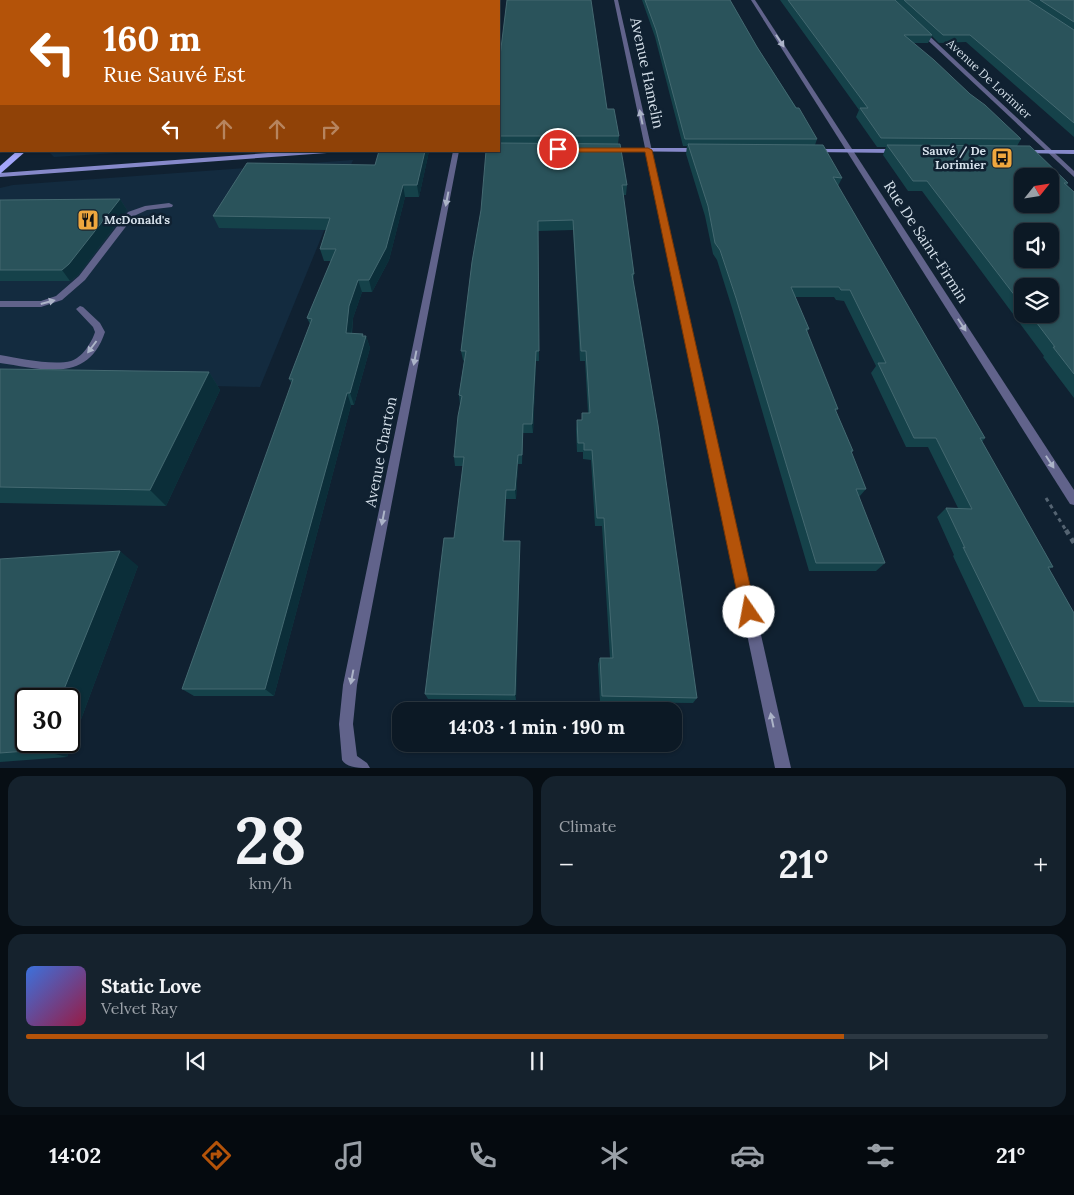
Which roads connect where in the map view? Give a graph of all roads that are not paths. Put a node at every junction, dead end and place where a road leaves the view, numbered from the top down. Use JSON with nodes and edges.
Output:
{"nodes":[{"id":1,"x":616,"y":0,"type":"edge"},
{"id":2,"x":753,"y":0,"type":"edge"},
{"id":3,"x":916,"y":26,"type":"edge"},
{"id":4,"x":598,"y":150,"type":"edge"},
{"id":5,"x":648,"y":150,"type":"junction"},
{"id":6,"x":707,"y":150,"type":"edge"},
{"id":7,"x":805,"y":151,"type":"edge"},
{"id":8,"x":851,"y":151,"type":"junction"},
{"id":9,"x":908,"y":151,"type":"edge"},
{"id":10,"x":21,"y":152,"type":"edge"},
{"id":11,"x":313,"y":152,"type":"edge"},
{"id":12,"x":456,"y":152,"type":"edge"},
{"id":13,"x":1013,"y":152,"type":"edge"},
{"id":14,"x":1050,"y":152,"type":"junction"},
{"id":15,"x":1074,"y":152,"type":"edge"},
{"id":16,"x":0,"y":171,"type":"edge"},
{"id":17,"x":0,"y":175,"type":"edge"},
{"id":18,"x":1074,"y":175,"type":"edge"},
{"id":19,"x":169,"y":205,"type":"dead end"},
{"id":20,"x":0,"y":304,"type":"edge"},
{"id":21,"x":80,"y":309,"type":"dead end"},
{"id":22,"x":0,"y":359,"type":"edge"},
{"id":23,"x":1074,"y":500,"type":"edge"},
{"id":24,"x":356,"y":764,"type":"edge"},
{"id":25,"x":783,"y":768,"type":"edge"}],
"edges":[{"from":5,"to":1,"type":"street","name":"Avenue Hamelin","one_way":true},
{"from":2,"to":8,"type":"street","name":"Rue De Saint-Firmin","one_way":true},
{"from":3,"to":14,"type":"street","name":"Avenue De Lorimier"},
{"from":4,"to":5,"type":"main road"},
{"from":5,"to":6,"type":"main road"},
{"from":25,"to":5,"type":"street","name":"Avenue Hamelin","one_way":true},
{"from":7,"to":8,"type":"main road"},
{"from":8,"to":9,"type":"main road"},
{"from":8,"to":23,"type":"street","name":"Rue De Saint-Firmin","one_way":true},
{"from":10,"to":16,"type":"main road"},
{"from":11,"to":17,"type":"main road"},
{"from":12,"to":24,"type":"street","name":"Avenue Charton","one_way":true},
{"from":13,"to":14,"type":"main road"},
{"from":14,"to":15,"type":"main road"},
{"from":14,"to":18,"type":"street","name":"Avenue De Lorimier"},
{"from":20,"to":19,"type":"street","one_way":true},
{"from":21,"to":22,"type":"street","one_way":true}]}
